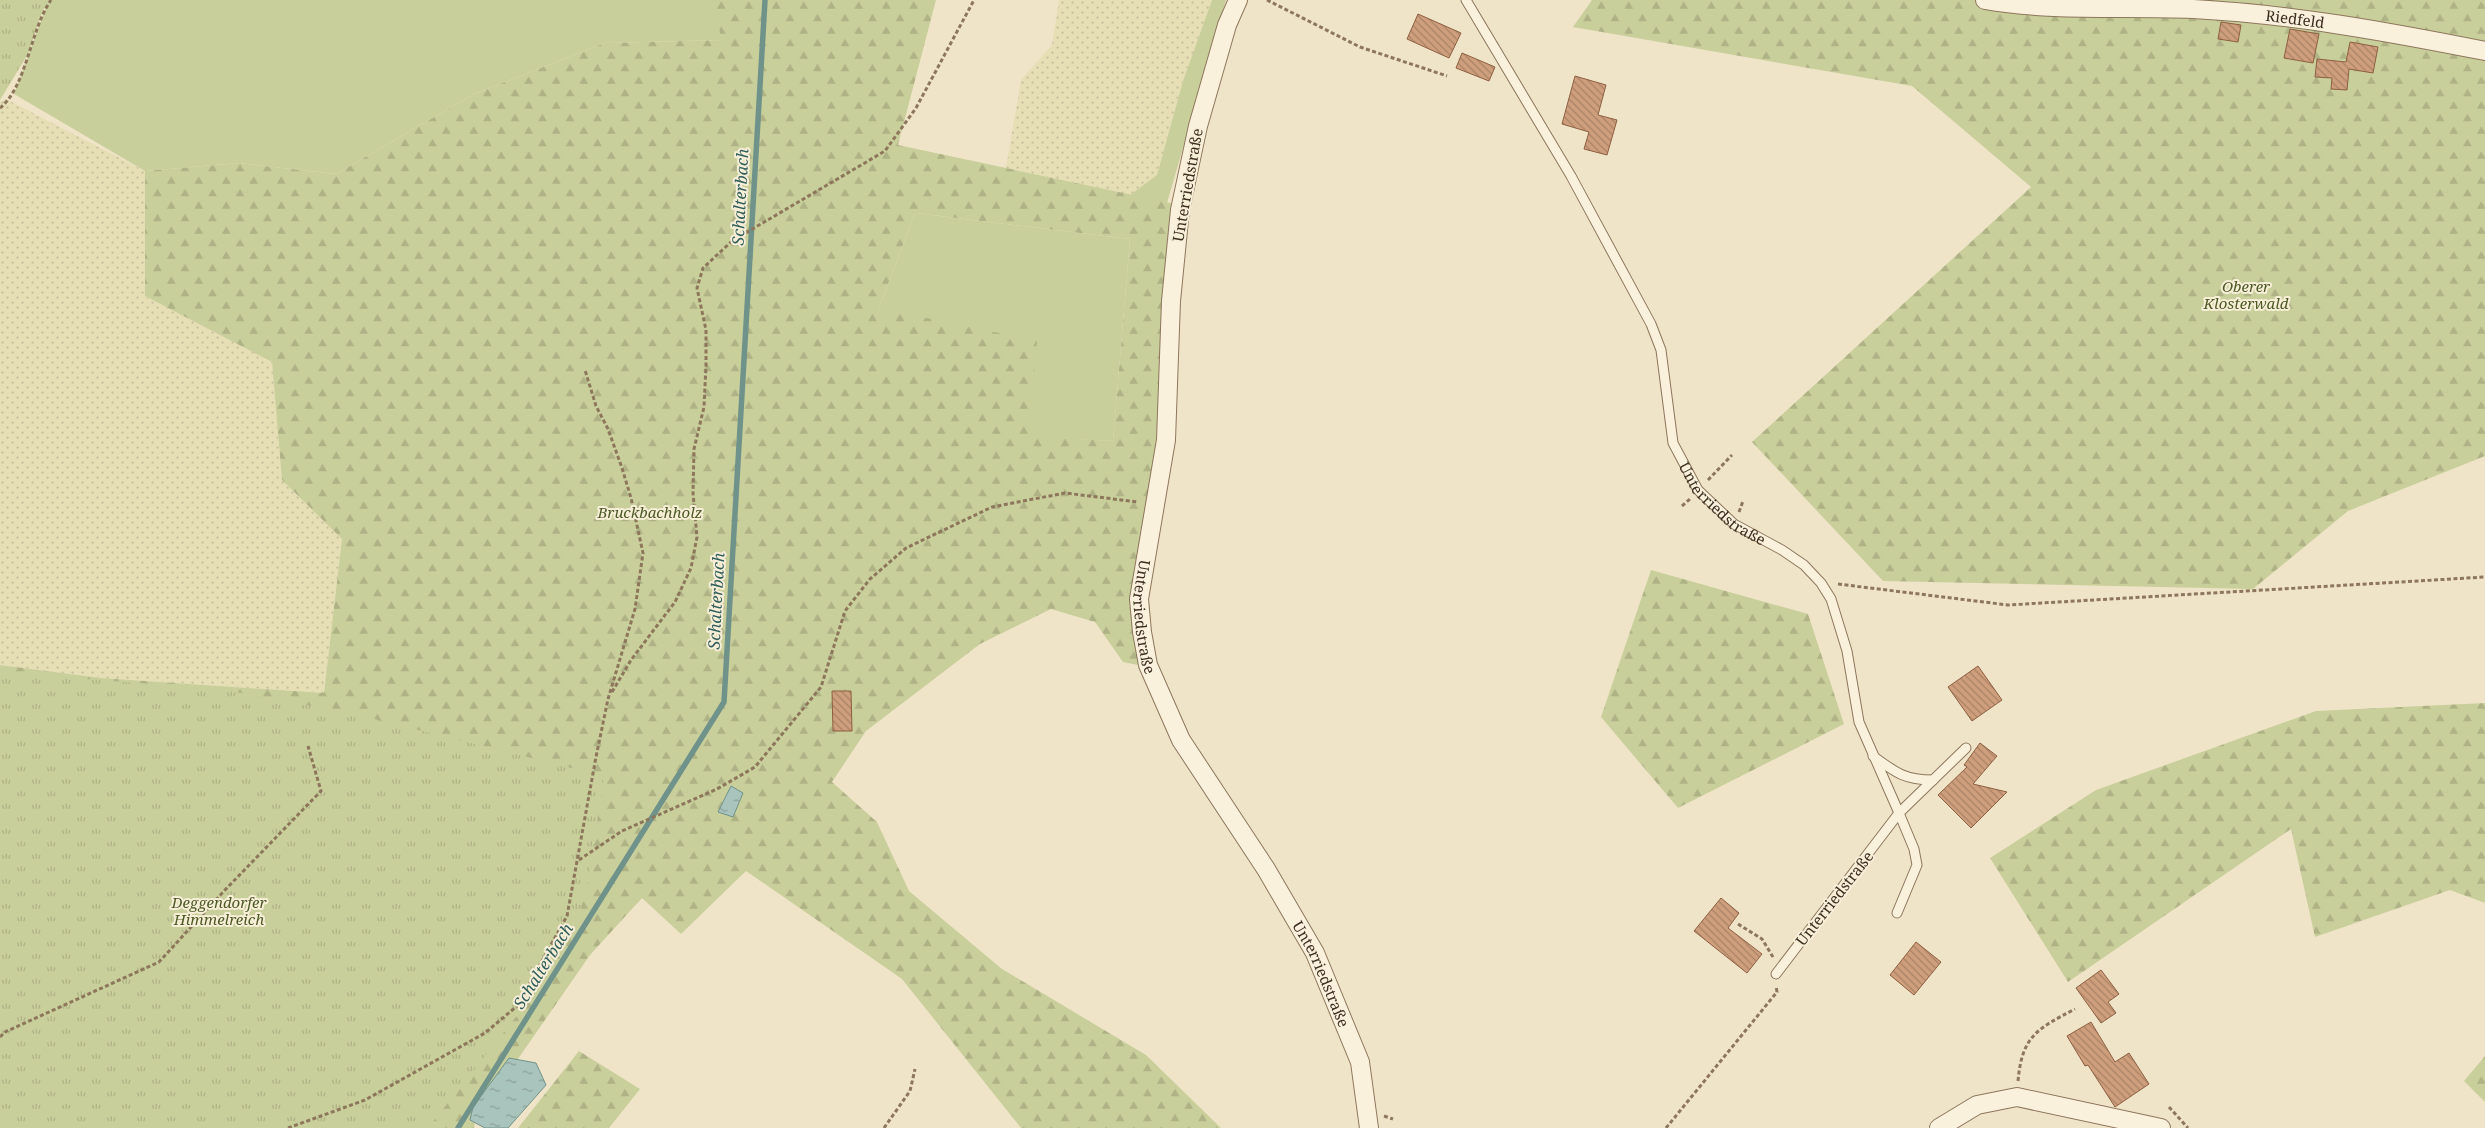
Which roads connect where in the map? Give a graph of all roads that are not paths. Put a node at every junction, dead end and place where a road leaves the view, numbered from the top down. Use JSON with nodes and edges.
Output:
{"nodes":[{"id":1,"x":1238,"y":0,"type":"edge"},
{"id":2,"x":1466,"y":0,"type":"edge"},
{"id":3,"x":1985,"y":0,"type":"edge"},
{"id":4,"x":2485,"y":50,"type":"edge"},
{"id":5,"x":1966,"y":748,"type":"dead end"},
{"id":6,"x":1872,"y":755,"type":"junction"},
{"id":7,"x":1934,"y":780,"type":"junction"},
{"id":8,"x":1899,"y":813,"type":"junction"},
{"id":9,"x":1897,"y":913,"type":"dead end"},
{"id":10,"x":1776,"y":974,"type":"road end"},
{"id":11,"x":1369,"y":1128,"type":"edge"},
{"id":12,"x":1939,"y":1128,"type":"edge"},
{"id":13,"x":2161,"y":1128,"type":"edge"}],
"edges":[{"from":1,"to":11,"type":"street","name":"Unterriedstraße"},
{"from":2,"to":6,"type":"lane","name":"Unterriedstraße"},
{"from":3,"to":4,"type":"street","name":"Riedfeld"},
{"from":5,"to":7,"type":"lane"},
{"from":6,"to":7,"type":"lane"},
{"from":6,"to":8,"type":"lane","name":"Unterriedstraße"},
{"from":7,"to":8,"type":"lane"},
{"from":8,"to":9,"type":"lane"},
{"from":8,"to":10,"type":"lane","name":"Unterriedstraße"},
{"from":12,"to":13,"type":"street"}]}
